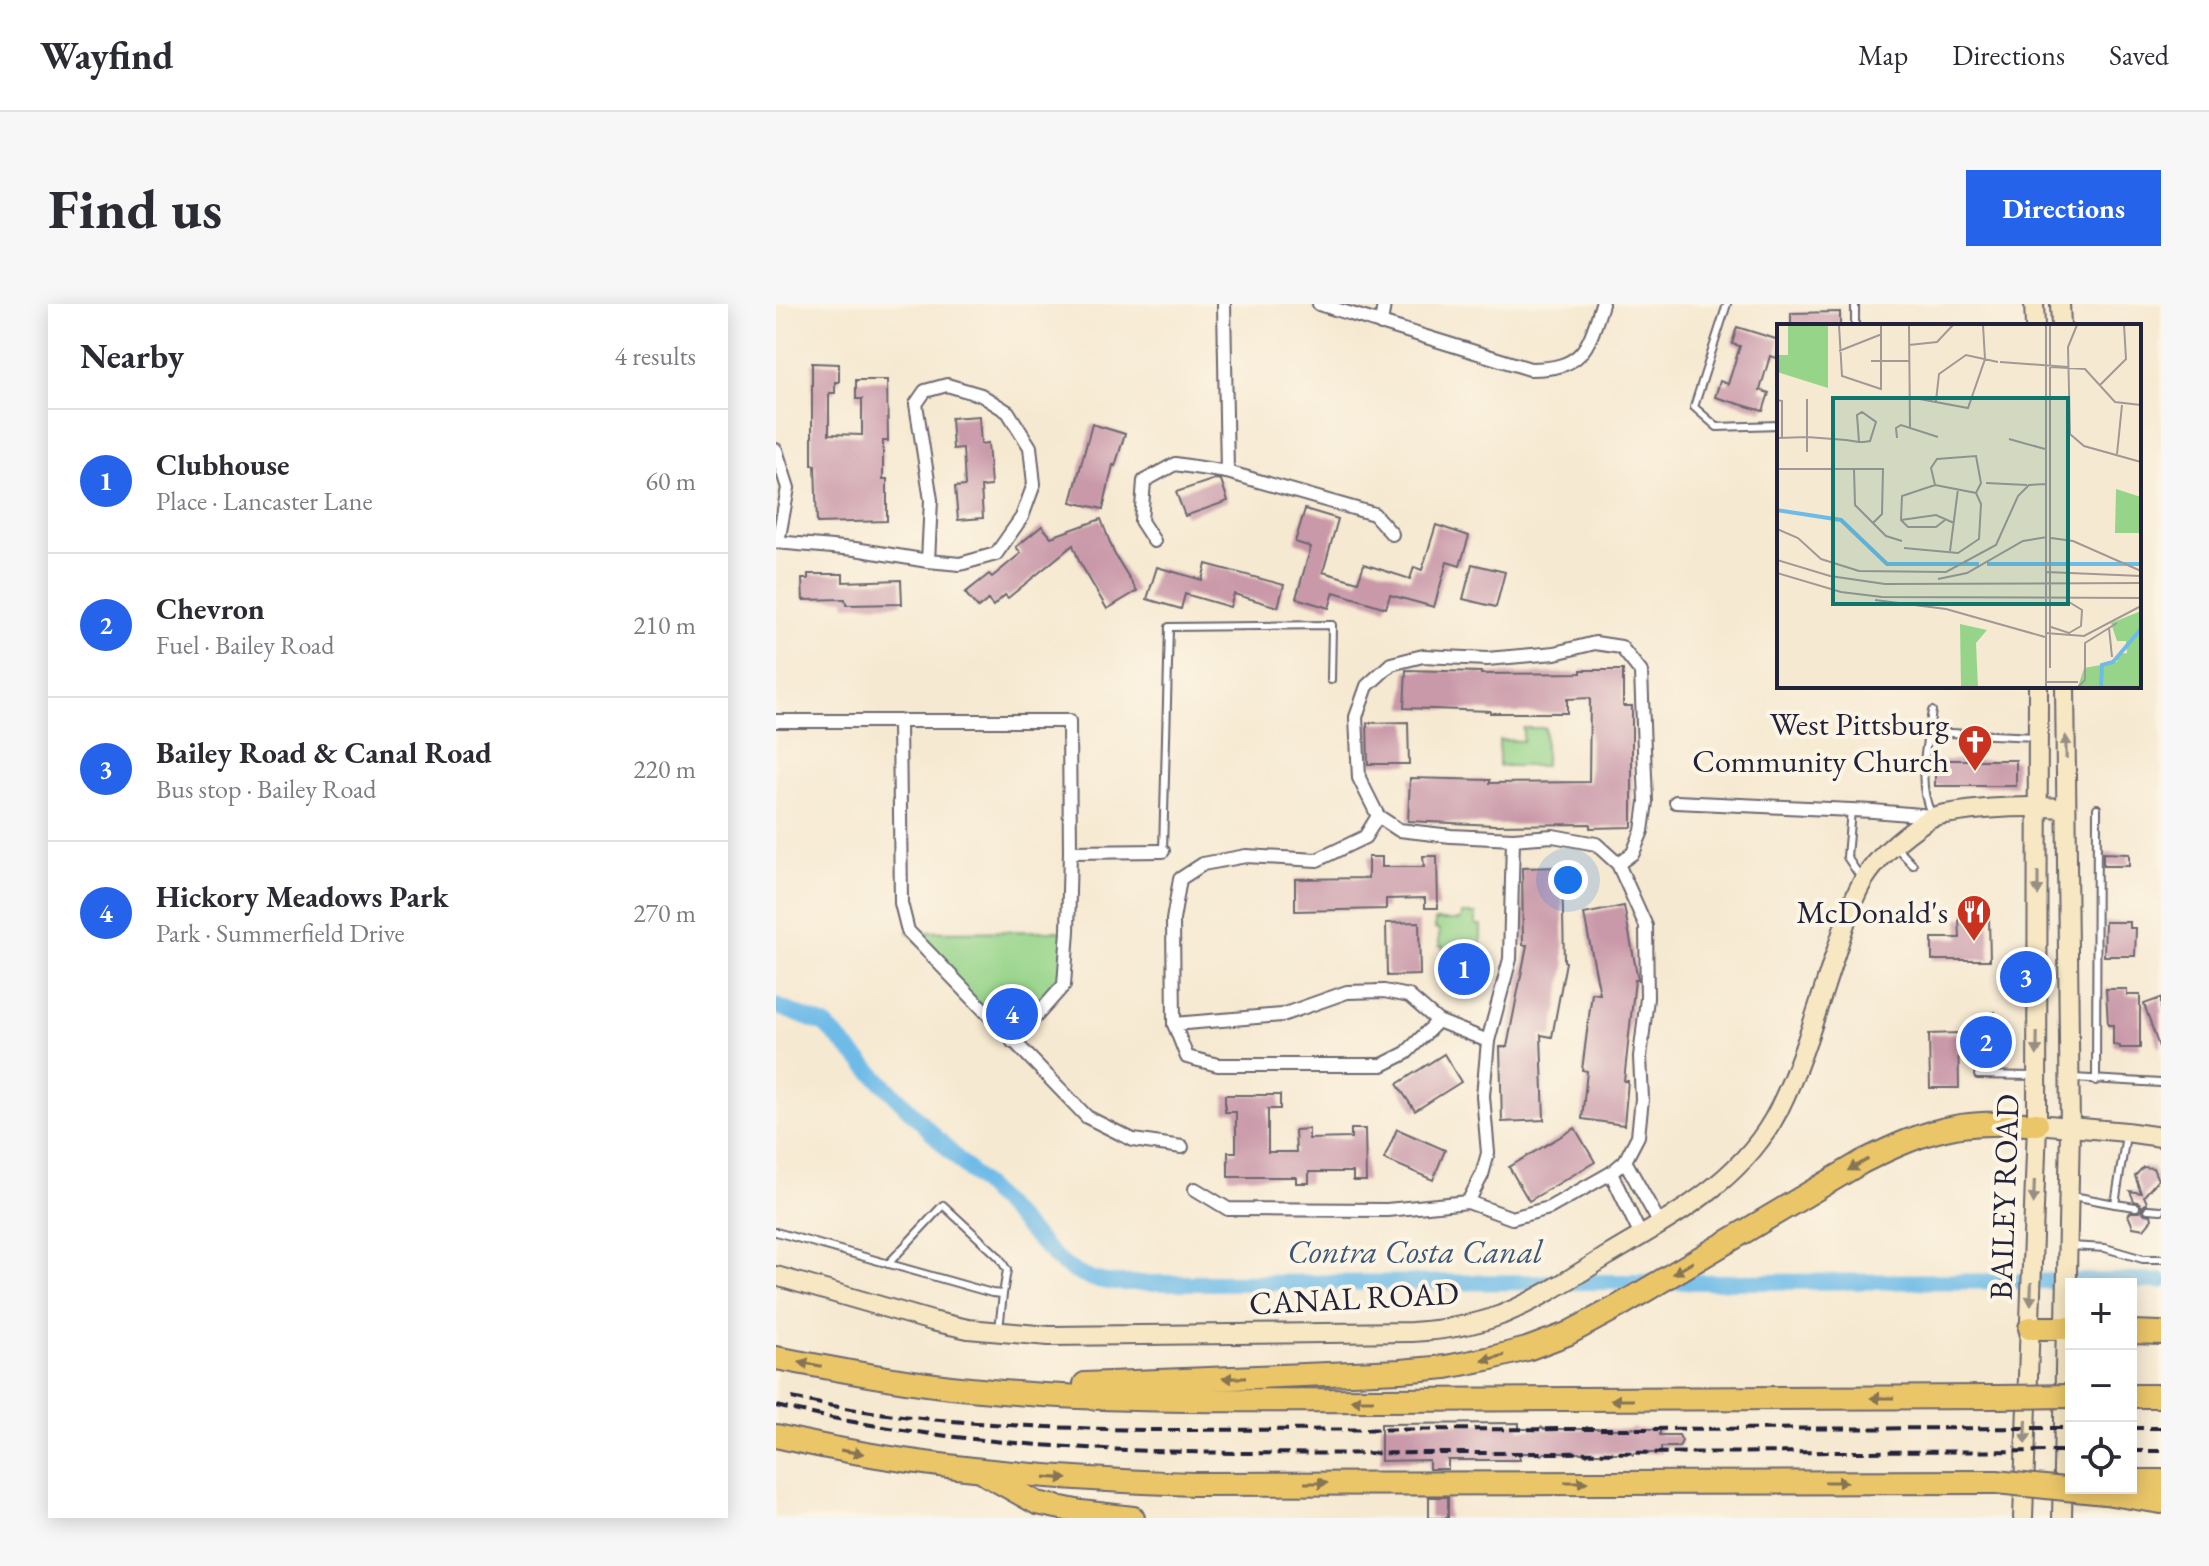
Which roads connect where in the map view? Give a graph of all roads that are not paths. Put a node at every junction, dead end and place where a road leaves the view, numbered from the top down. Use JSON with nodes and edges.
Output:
{"nodes":[{"id":1,"x":1224,"y":304,"type":"edge"},
{"id":2,"x":1319,"y":304,"type":"edge"},
{"id":3,"x":1384,"y":304,"type":"edge"},
{"id":4,"x":1602,"y":304,"type":"edge"},
{"id":5,"x":1727,"y":304,"type":"edge"},
{"id":6,"x":2034,"y":304,"type":"edge"},
{"id":7,"x":2060,"y":304,"type":"edge"},
{"id":8,"x":1381,"y":324,"type":"junction"},
{"id":9,"x":2035,"y":324,"type":"edge"},
{"id":10,"x":2061,"y":324,"type":"edge"},
{"id":11,"x":1777,"y":425,"type":"edge"},
{"id":12,"x":776,"y":450,"type":"edge"},
{"id":13,"x":1227,"y":472,"type":"junction"},
{"id":14,"x":1392,"y":534,"type":"dead end"},
{"id":15,"x":1154,"y":541,"type":"dead end"},
{"id":16,"x":777,"y":542,"type":"edge"},
{"id":17,"x":928,"y":561,"type":"junction"},
{"id":18,"x":1331,"y":680,"type":"dead end"},
{"id":19,"x":2038,"y":688,"type":"edge"},
{"id":20,"x":2065,"y":688,"type":"edge"},
{"id":21,"x":1932,"y":711,"type":"dead end"},
{"id":22,"x":776,"y":721,"type":"edge"},
{"id":23,"x":899,"y":721,"type":"junction"},
{"id":24,"x":1929,"y":732,"type":"junction"},
{"id":25,"x":2038,"y":738,"type":"junction"},
{"id":26,"x":1676,"y":802,"type":"dead end"},
{"id":27,"x":2038,"y":806,"type":"junction"},
{"id":28,"x":2066,"y":808,"type":"junction"},
{"id":29,"x":2097,"y":808,"type":"dead end"},
{"id":30,"x":1851,"y":810,"type":"junction"},
{"id":31,"x":1378,"y":816,"type":"junction"},
{"id":32,"x":1932,"y":816,"type":"junction"},
{"id":33,"x":1513,"y":839,"type":"junction"},
{"id":34,"x":1894,"y":844,"type":"junction"},
{"id":35,"x":1163,"y":851,"type":"joint"},
{"id":36,"x":1070,"y":852,"type":"junction"},
{"id":37,"x":1618,"y":864,"type":"junction"},
{"id":38,"x":1913,"y":865,"type":"dead end"},
{"id":39,"x":1863,"y":881,"type":"junction"},
{"id":40,"x":1438,"y":1021,"type":"junction"},
{"id":41,"x":1174,"y":1024,"type":"junction"},
{"id":42,"x":1488,"y":1041,"type":"junction"},
{"id":43,"x":1013,"y":1042,"type":"junction"},
{"id":44,"x":1978,"y":1075,"type":"dead end"},
{"id":45,"x":2037,"y":1076,"type":"junction"},
{"id":46,"x":2069,"y":1078,"type":"junction"},
{"id":47,"x":2096,"y":1081,"type":"junction"},
{"id":48,"x":2161,"y":1083,"type":"edge"},
{"id":49,"x":2037,"y":1124,"type":"junction"},
{"id":50,"x":2070,"y":1128,"type":"junction"},
{"id":51,"x":2126,"y":1132,"type":"junction"},
{"id":52,"x":2161,"y":1137,"type":"edge"},
{"id":53,"x":1182,"y":1147,"type":"dead end"},
{"id":54,"x":1625,"y":1161,"type":"junction"},
{"id":55,"x":1611,"y":1173,"type":"junction"},
{"id":56,"x":1195,"y":1189,"type":"dead end"},
{"id":57,"x":2068,"y":1195,"type":"junction"},
{"id":58,"x":1468,"y":1202,"type":"junction"},
{"id":59,"x":2115,"y":1204,"type":"junction"},
{"id":60,"x":2136,"y":1207,"type":"dead end"},
{"id":61,"x":2148,"y":1209,"type":"dead end"},
{"id":62,"x":2161,"y":1210,"type":"edge"},
{"id":63,"x":1660,"y":1224,"type":"junction"},
{"id":64,"x":776,"y":1232,"type":"edge"},
{"id":65,"x":1641,"y":1236,"type":"junction"},
{"id":66,"x":2067,"y":1252,"type":"junction"},
{"id":67,"x":2161,"y":1259,"type":"edge"},
{"id":68,"x":888,"y":1264,"type":"junction"},
{"id":69,"x":776,"y":1276,"type":"edge"},
{"id":70,"x":2068,"y":1278,"type":"edge"},
{"id":71,"x":1003,"y":1294,"type":"junction"},
{"id":72,"x":2030,"y":1328,"type":"junction"},
{"id":73,"x":2065,"y":1328,"type":"edge"},
{"id":74,"x":2137,"y":1332,"type":"edge"},
{"id":75,"x":998,"y":1333,"type":"junction"},
{"id":76,"x":2161,"y":1333,"type":"edge"},
{"id":77,"x":2068,"y":1350,"type":"edge"},
{"id":78,"x":776,"y":1358,"type":"edge"},
{"id":79,"x":970,"y":1389,"type":"junction"},
{"id":80,"x":2065,"y":1396,"type":"edge"},
{"id":81,"x":2137,"y":1396,"type":"edge"},
{"id":82,"x":2161,"y":1396,"type":"edge"},
{"id":83,"x":776,"y":1436,"type":"edge"},
{"id":84,"x":979,"y":1471,"type":"junction"},
{"id":85,"x":2137,"y":1481,"type":"edge"},
{"id":86,"x":2161,"y":1481,"type":"edge"},
{"id":87,"x":1996,"y":1482,"type":"junction"},
{"id":88,"x":2065,"y":1482,"type":"edge"},
{"id":89,"x":2161,"y":1502,"type":"edge"},
{"id":90,"x":1133,"y":1518,"type":"edge"},
{"id":91,"x":2023,"y":1518,"type":"edge"},
{"id":92,"x":2062,"y":1518,"type":"edge"}],
"edges":[{"from":1,"to":13,"type":"street"},
{"from":2,"to":8,"type":"street"},
{"from":3,"to":8,"type":"street"},
{"from":4,"to":8,"type":"street"},
{"from":5,"to":11,"type":"lane"},
{"from":6,"to":9,"type":"main road"},
{"from":7,"to":10,"type":"main road"},
{"from":12,"to":16,"type":"street"},
{"from":13,"to":14,"type":"street"},
{"from":13,"to":15,"type":"street"},
{"from":16,"to":17,"type":"street"},
{"from":17,"to":17,"type":"street"},
{"from":18,"to":35,"type":"lane"},
{"from":19,"to":25,"type":"main road","name":"BAILEY ROAD"},
{"from":28,"to":20,"type":"main road","name":"BAILEY ROAD","one_way":true},
{"from":21,"to":24,"type":"lane"},
{"from":22,"to":23,"type":"street"},
{"from":23,"to":36,"type":"street"},
{"from":23,"to":43,"type":"street"},
{"from":24,"to":25,"type":"lane"},
{"from":24,"to":32,"type":"lane"},
{"from":25,"to":27,"type":"main road","name":"BAILEY ROAD"},
{"from":26,"to":30,"type":"street"},
{"from":27,"to":28,"type":"main road","name":"CANAL ROAD"},
{"from":27,"to":32,"type":"main road","name":"CANAL ROAD"},
{"from":27,"to":45,"type":"main road","name":"BAILEY ROAD","one_way":true},
{"from":28,"to":46,"type":"main road","name":"BAILEY ROAD"},
{"from":29,"to":47,"type":"lane"},
{"from":30,"to":32,"type":"street"},
{"from":30,"to":39,"type":"lane"},
{"from":31,"to":33,"type":"street"},
{"from":31,"to":37,"type":"street"},
{"from":31,"to":41,"type":"street"},
{"from":32,"to":34,"type":"main road","name":"CANAL ROAD"},
{"from":33,"to":37,"type":"street"},
{"from":33,"to":42,"type":"street"},
{"from":34,"to":38,"type":"lane"},
{"from":34,"to":39,"type":"main road","name":"CANAL ROAD"},
{"from":35,"to":36,"type":"street"},
{"from":36,"to":43,"type":"street"},
{"from":37,"to":54,"type":"street"},
{"from":39,"to":63,"type":"main road","name":"CANAL ROAD"},
{"from":40,"to":41,"type":"street"},
{"from":40,"to":41,"type":"street"},
{"from":40,"to":42,"type":"street"},
{"from":42,"to":58,"type":"street"},
{"from":43,"to":53,"type":"street"},
{"from":44,"to":45,"type":"lane"},
{"from":45,"to":49,"type":"main road","name":"BAILEY ROAD"},
{"from":46,"to":47,"type":"lane"},
{"from":46,"to":50,"type":"main road","name":"BAILEY ROAD"},
{"from":47,"to":48,"type":"lane"},
{"from":49,"to":50,"type":"main road"},
{"from":49,"to":72,"type":"main road","name":"BAILEY ROAD","one_way":true},
{"from":49,"to":79,"type":"highway","one_way":true},
{"from":50,"to":51,"type":"main road"},
{"from":50,"to":57,"type":"main road","name":"BAILEY ROAD"},
{"from":51,"to":52,"type":"main road"},
{"from":51,"to":59,"type":"lane"},
{"from":54,"to":55,"type":"street"},
{"from":54,"to":63,"type":"street"},
{"from":55,"to":58,"type":"street"},
{"from":55,"to":65,"type":"street"},
{"from":56,"to":58,"type":"street"},
{"from":57,"to":59,"type":"lane"},
{"from":57,"to":66,"type":"main road","name":"BAILEY ROAD"},
{"from":59,"to":60,"type":"lane"},
{"from":61,"to":62,"type":"lane"},
{"from":63,"to":65,"type":"main road","name":"CANAL ROAD"},
{"from":64,"to":68,"type":"lane"},
{"from":65,"to":75,"type":"main road","name":"CANAL ROAD"},
{"from":66,"to":67,"type":"lane"},
{"from":66,"to":70,"type":"main road","name":"BAILEY ROAD"},
{"from":68,"to":71,"type":"lane"},
{"from":68,"to":71,"type":"lane"},
{"from":69,"to":75,"type":"main road","name":"CANAL ROAD"},
{"from":71,"to":75,"type":"lane"},
{"from":72,"to":73,"type":"highway"},
{"from":72,"to":91,"type":"main road","name":"BAILEY ROAD","one_way":true},
{"from":74,"to":76,"type":"highway"},
{"from":77,"to":92,"type":"main road","name":"BAILEY ROAD"},
{"from":79,"to":78,"type":"highway","one_way":true},
{"from":80,"to":79,"type":"highway","one_way":true,"bridge":true},
{"from":81,"to":82,"type":"highway"},
{"from":83,"to":84,"type":"highway","one_way":true},
{"from":84,"to":87,"type":"highway","one_way":true},
{"from":84,"to":90,"type":"highway"},
{"from":85,"to":86,"type":"highway"},
{"from":87,"to":88,"type":"highway","bridge":true},
{"from":87,"to":89,"type":"highway","bridge":true}]}
